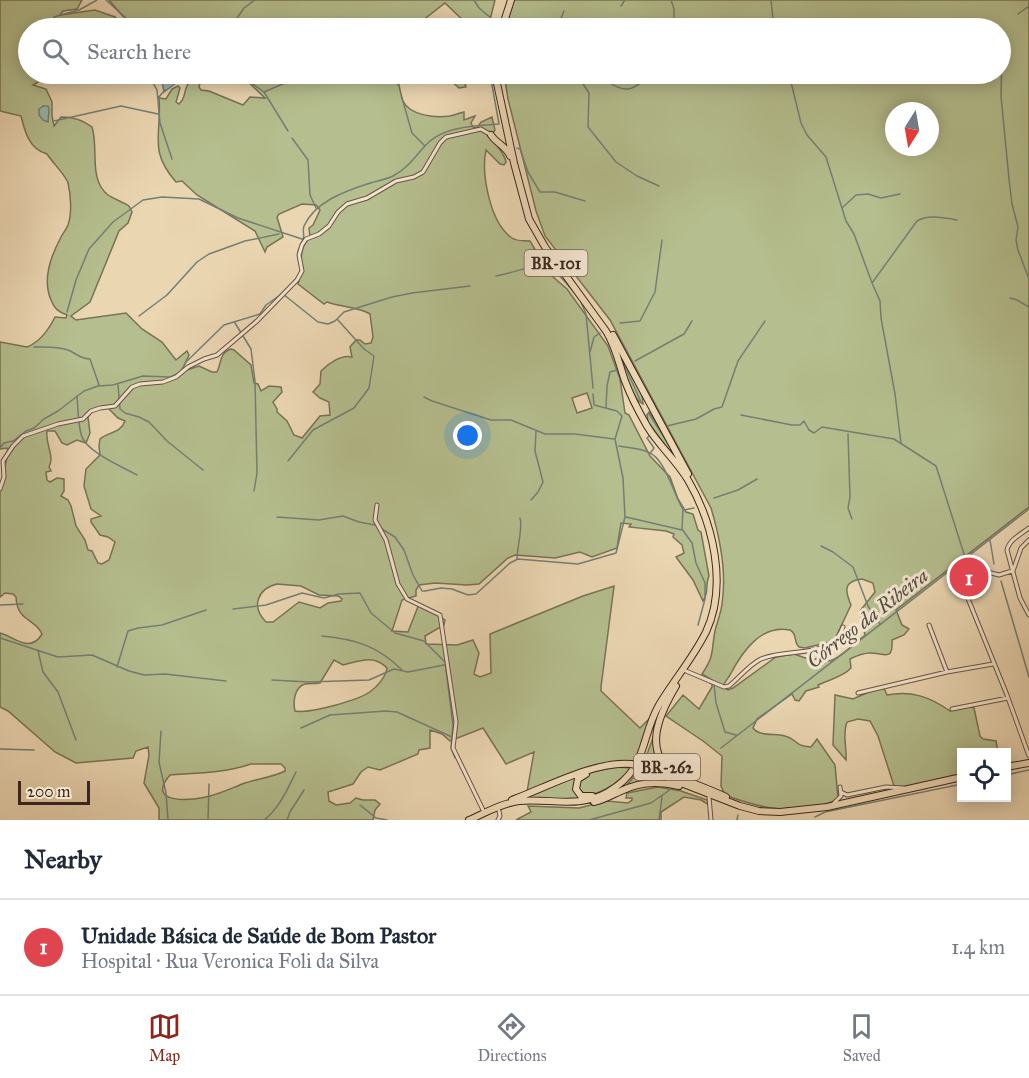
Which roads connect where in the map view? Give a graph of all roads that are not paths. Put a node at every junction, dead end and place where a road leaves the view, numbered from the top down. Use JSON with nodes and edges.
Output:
{"nodes":[{"id":1,"x":509,"y":0,"type":"edge"},
{"id":2,"x":503,"y":18,"type":"edge"},
{"id":3,"x":497,"y":84,"type":"edge"},
{"id":4,"x":498,"y":84,"type":"edge"},
{"id":5,"x":501,"y":108,"type":"junction"},
{"id":6,"x":491,"y":135,"type":"junction"},
{"id":7,"x":520,"y":186,"type":"junction"},
{"id":8,"x":635,"y":377,"type":"junction"},
{"id":9,"x":626,"y":383,"type":"junction"},
{"id":10,"x":665,"y":430,"type":"junction"},
{"id":11,"x":654,"y":437,"type":"junction"},
{"id":12,"x":0,"y":489,"type":"edge"},
{"id":13,"x":377,"y":505,"type":"dead end"},
{"id":14,"x":1029,"y":528,"type":"edge"},
{"id":15,"x":1029,"y":540,"type":"edge"},
{"id":16,"x":956,"y":569,"type":"dead end"},
{"id":17,"x":1012,"y":572,"type":"junction"},
{"id":18,"x":963,"y":584,"type":"junction"},
{"id":19,"x":1029,"y":615,"type":"edge"},
{"id":20,"x":928,"y":625,"type":"dead end"},
{"id":21,"x":843,"y":627,"type":"dead end"},
{"id":22,"x":993,"y":664,"type":"junction"},
{"id":23,"x":686,"y":671,"type":"junction"},
{"id":24,"x":947,"y":672,"type":"junction"},
{"id":25,"x":679,"y":681,"type":"junction"},
{"id":26,"x":858,"y":693,"type":"dead end"},
{"id":27,"x":1008,"y":698,"type":"junction"},
{"id":28,"x":952,"y":710,"type":"dead end"},
{"id":29,"x":1029,"y":756,"type":"edge"},
{"id":30,"x":1029,"y":763,"type":"edge"},
{"id":31,"x":1011,"y":766,"type":"edge"},
{"id":32,"x":630,"y":767,"type":"junction"},
{"id":33,"x":645,"y":768,"type":"junction"},
{"id":34,"x":957,"y":778,"type":"edge"},
{"id":35,"x":840,"y":787,"type":"dead end"},
{"id":36,"x":908,"y":789,"type":"junction"},
{"id":37,"x":841,"y":792,"type":"junction"},
{"id":38,"x":709,"y":797,"type":"junction"},
{"id":39,"x":593,"y":802,"type":"junction"},
{"id":40,"x":830,"y":806,"type":"junction"},
{"id":41,"x":752,"y":807,"type":"junction"},
{"id":42,"x":499,"y":811,"type":"junction"},
{"id":43,"x":762,"y":811,"type":"junction"},
{"id":44,"x":484,"y":812,"type":"junction"},
{"id":45,"x":774,"y":812,"type":"junction"},
{"id":46,"x":469,"y":820,"type":"edge"},
{"id":47,"x":479,"y":820,"type":"edge"},
{"id":48,"x":498,"y":820,"type":"edge"},
{"id":49,"x":711,"y":820,"type":"edge"}],
"edges":[{"from":1,"to":2,"type":"highway"},
{"from":3,"to":5,"type":"highway","number":"BR-101"},
{"from":4,"to":8,"type":"highway","number":"BR-101"},
{"from":5,"to":6,"type":"highway"},
{"from":5,"to":7,"type":"highway","number":"BR-101"},
{"from":6,"to":7,"type":"highway"},
{"from":6,"to":12,"type":"street"},
{"from":7,"to":9,"type":"highway","number":"BR-101"},
{"from":8,"to":9,"type":"highway"},
{"from":8,"to":10,"type":"highway","number":"BR-101"},
{"from":9,"to":11,"type":"highway","number":"BR-101"},
{"from":10,"to":11,"type":"highway"},
{"from":10,"to":23,"type":"highway","number":"BR-101"},
{"from":11,"to":32,"type":"highway","number":"BR-101"},
{"from":13,"to":44,"type":"street"},
{"from":14,"to":17,"type":"street"},
{"from":15,"to":17,"type":"street"},
{"from":16,"to":18,"type":"street"},
{"from":17,"to":18,"type":"street"},
{"from":17,"to":19,"type":"street"},
{"from":18,"to":22,"type":"street"},
{"from":20,"to":24,"type":"street"},
{"from":21,"to":23,"type":"street"},
{"from":22,"to":24,"type":"street"},
{"from":22,"to":27,"type":"street"},
{"from":23,"to":25,"type":"highway","number":"BR-101"},
{"from":24,"to":26,"type":"street"},
{"from":25,"to":39,"type":"highway","number":"BR-101"},
{"from":25,"to":41,"type":"highway","number":"BR-262"},
{"from":27,"to":28,"type":"street"},
{"from":27,"to":29,"type":"street"},
{"from":30,"to":31,"type":"highway"},
{"from":32,"to":32,"type":"highway","number":"BR-262"},
{"from":32,"to":33,"type":"highway","number":"BR-262","bridge":true},
{"from":32,"to":44,"type":"highway","number":"BR-262"},
{"from":32,"to":46,"type":"highway","number":"BR-101"},
{"from":33,"to":41,"type":"highway","number":"BR-262"},
{"from":33,"to":43,"type":"highway","number":"BR-262"},
{"from":34,"to":36,"type":"highway","number":"BR-262"},
{"from":35,"to":37,"type":"street"},
{"from":36,"to":37,"type":"street"},
{"from":36,"to":40,"type":"highway","number":"BR-262"},
{"from":37,"to":40,"type":"street"},
{"from":38,"to":39,"type":"highway","number":"BR-262"},
{"from":38,"to":43,"type":"highway","number":"BR-262"},
{"from":38,"to":49,"type":"street"},
{"from":39,"to":42,"type":"highway","number":"BR-101"},
{"from":40,"to":45,"type":"highway","number":"BR-262"},
{"from":41,"to":45,"type":"highway","number":"BR-262"},
{"from":42,"to":47,"type":"highway","number":"BR-101"},
{"from":42,"to":48,"type":"street"},
{"from":43,"to":45,"type":"highway","number":"BR-262"},
{"from":44,"to":46,"type":"highway","number":"BR-262"}]}
